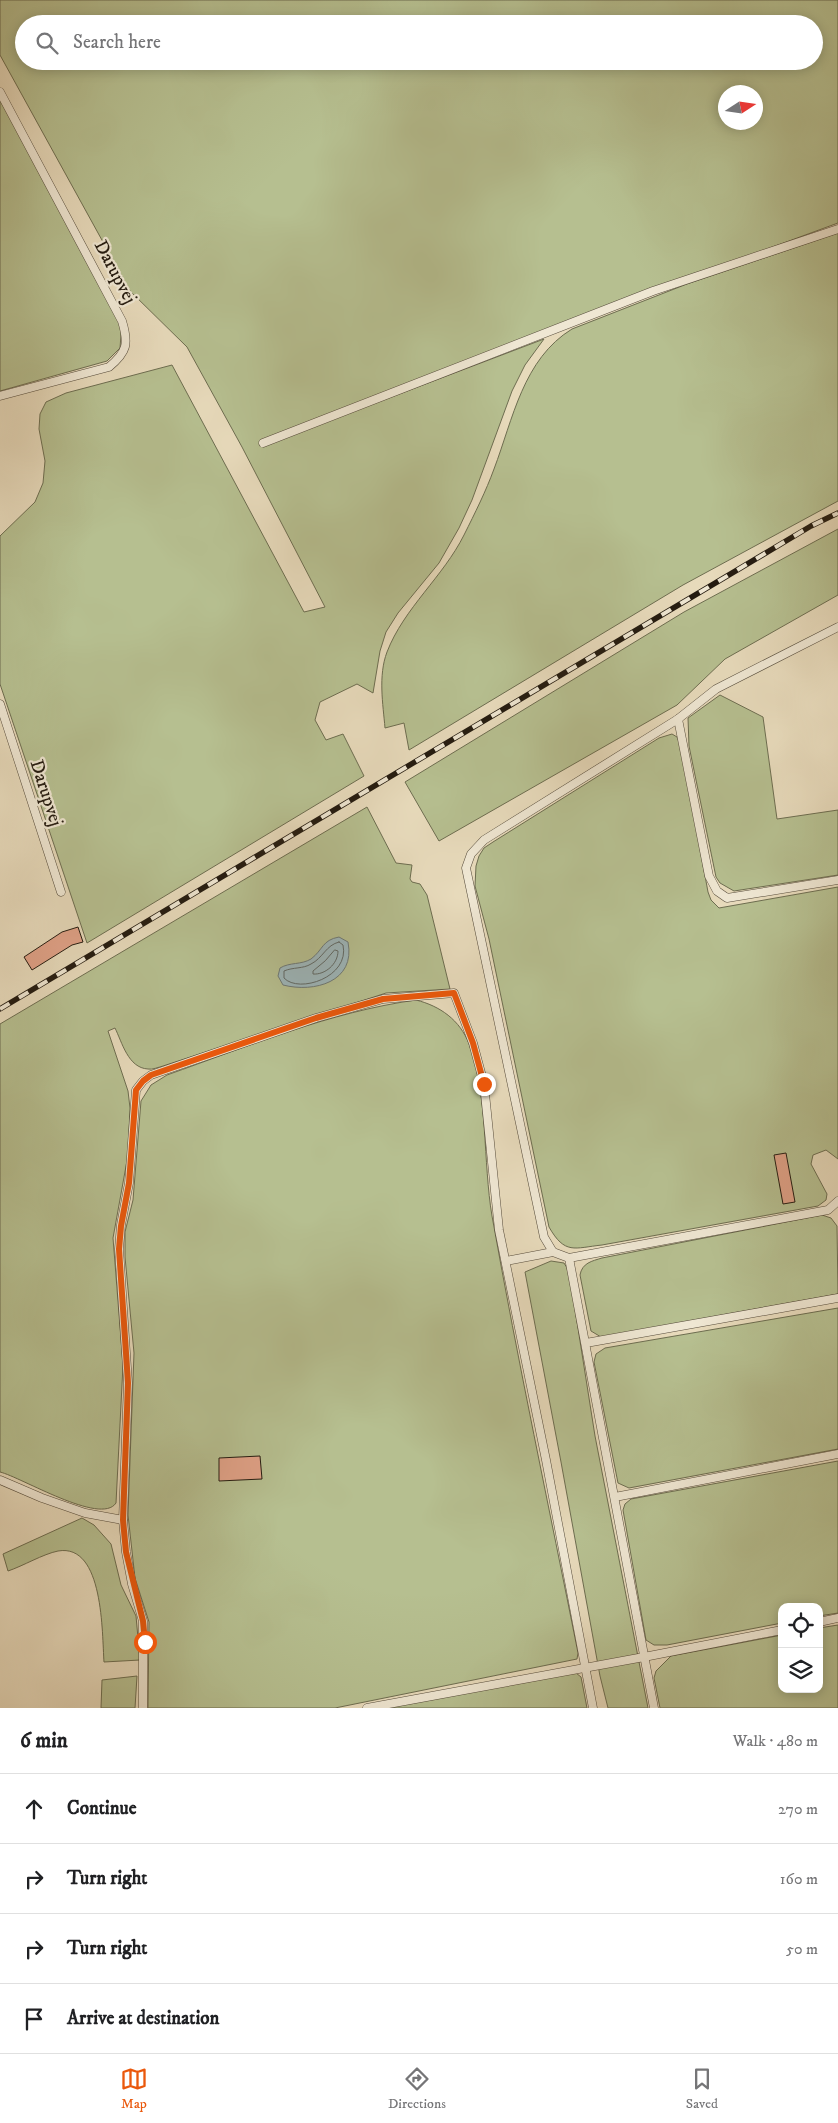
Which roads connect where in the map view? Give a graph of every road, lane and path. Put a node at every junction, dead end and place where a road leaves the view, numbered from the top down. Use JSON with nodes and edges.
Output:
{"nodes":[{"id":1,"x":0,"y":92,"type":"edge"},
{"id":2,"x":838,"y":229,"type":"edge"},
{"id":3,"x":0,"y":396,"type":"edge"},
{"id":4,"x":263,"y":443,"type":"dead end"},
{"id":5,"x":838,"y":628,"type":"edge"},
{"id":6,"x":0,"y":704,"type":"edge"},
{"id":7,"x":678,"y":719,"type":"junction"},
{"id":8,"x":838,"y":880,"type":"edge"},
{"id":9,"x":61,"y":892,"type":"dead end"},
{"id":10,"x":838,"y":1201,"type":"edge"},
{"id":11,"x":553,"y":1252,"type":"junction"},
{"id":12,"x":569,"y":1258,"type":"junction"},
{"id":13,"x":506,"y":1260,"type":"junction"},
{"id":14,"x":838,"y":1298,"type":"edge"},
{"id":15,"x":586,"y":1343,"type":"junction"},
{"id":16,"x":838,"y":1454,"type":"edge"},
{"id":17,"x":0,"y":1480,"type":"edge"},
{"id":18,"x":615,"y":1497,"type":"junction"},
{"id":19,"x":123,"y":1520,"type":"junction"},
{"id":20,"x":838,"y":1618,"type":"edge"},
{"id":21,"x":823,"y":1621,"type":"edge"},
{"id":22,"x":778,"y":1631,"type":"edge"},
{"id":23,"x":644,"y":1658,"type":"junction"},
{"id":24,"x":585,"y":1668,"type":"junction"},
{"id":25,"x":143,"y":1708,"type":"edge"},
{"id":26,"x":367,"y":1708,"type":"edge"},
{"id":27,"x":593,"y":1708,"type":"edge"},
{"id":28,"x":654,"y":1708,"type":"edge"}],
"edges":[{"from":1,"to":3,"type":"lane","name":"Darupvej"},
{"from":2,"to":4,"type":"lane"},
{"from":5,"to":7,"type":"lane"},
{"from":6,"to":9,"type":"lane","name":"Darupvej"},
{"from":7,"to":8,"type":"lane"},
{"from":7,"to":11,"type":"lane"},
{"from":10,"to":12,"type":"lane"},
{"from":11,"to":12,"type":"lane"},
{"from":11,"to":13,"type":"lane"},
{"from":12,"to":15,"type":"lane"},
{"from":13,"to":19,"type":"lane"},
{"from":13,"to":24,"type":"lane"},
{"from":14,"to":15,"type":"lane"},
{"from":15,"to":18,"type":"lane"},
{"from":16,"to":18,"type":"lane"},
{"from":17,"to":19,"type":"lane"},
{"from":18,"to":23,"type":"lane"},
{"from":19,"to":25,"type":"lane"},
{"from":20,"to":21,"type":"lane"},
{"from":22,"to":23,"type":"lane"},
{"from":23,"to":24,"type":"lane"},
{"from":23,"to":28,"type":"lane"},
{"from":24,"to":26,"type":"lane"},
{"from":24,"to":27,"type":"lane"}]}
